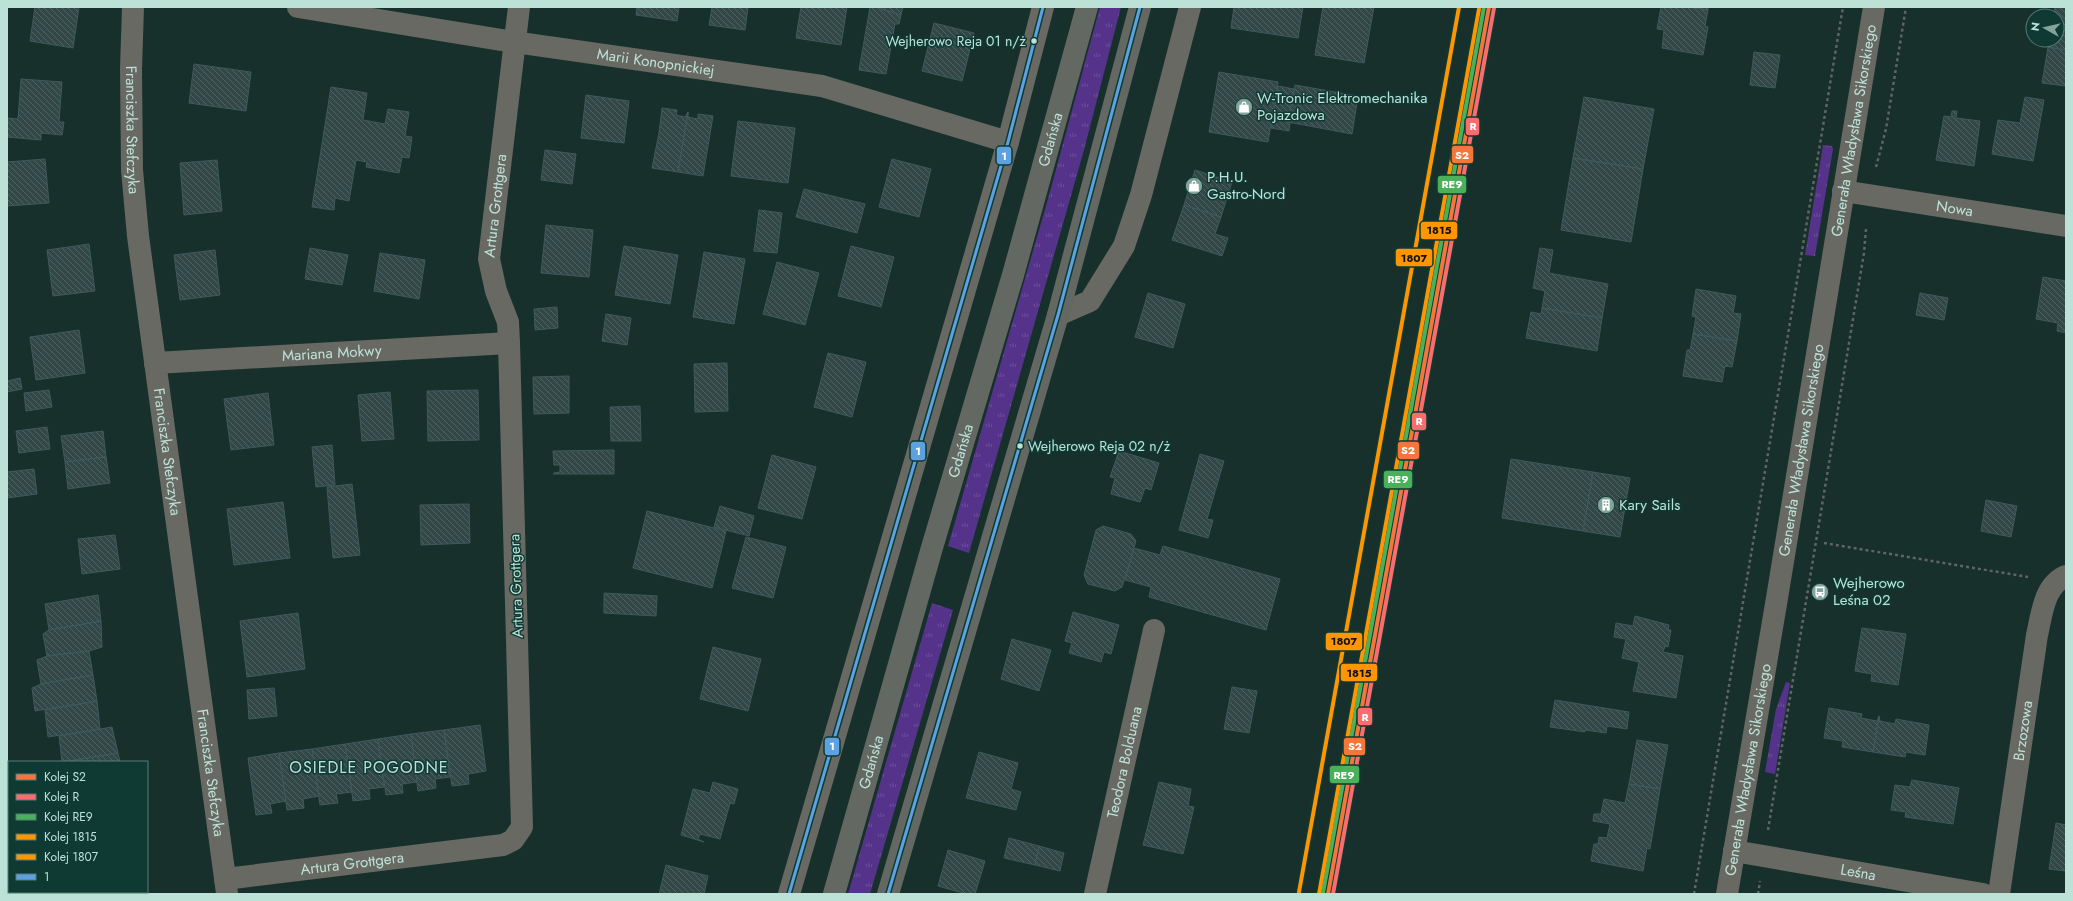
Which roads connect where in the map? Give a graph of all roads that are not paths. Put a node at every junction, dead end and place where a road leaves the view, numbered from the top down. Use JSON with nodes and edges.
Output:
{"nodes":[{"id":1,"x":133,"y":7,"type":"edge"},
{"id":2,"x":298,"y":7,"type":"edge"},
{"id":3,"x":519,"y":7,"type":"edge"},
{"id":4,"x":1043,"y":7,"type":"edge"},
{"id":5,"x":1087,"y":7,"type":"edge"},
{"id":6,"x":1140,"y":7,"type":"edge"},
{"id":7,"x":1190,"y":7,"type":"edge"},
{"id":8,"x":1874,"y":7,"type":"edge"},
{"id":9,"x":514,"y":42,"type":"junction"},
{"id":10,"x":1008,"y":142,"type":"junction"},
{"id":11,"x":1843,"y":191,"type":"junction"},
{"id":12,"x":2066,"y":226,"type":"edge"},
{"id":13,"x":1058,"y":315,"type":"junction"},
{"id":14,"x":509,"y":343,"type":"junction"},
{"id":15,"x":155,"y":363,"type":"junction"},
{"id":16,"x":2061,"y":579,"type":"edge"},
{"id":17,"x":1154,"y":630,"type":"dead end"},
{"id":18,"x":1734,"y":851,"type":"junction"},
{"id":19,"x":226,"y":887,"type":"edge"},
{"id":20,"x":790,"y":894,"type":"edge"},
{"id":21,"x":834,"y":894,"type":"edge"},
{"id":22,"x":888,"y":894,"type":"edge"},
{"id":23,"x":1095,"y":894,"type":"edge"},
{"id":24,"x":1727,"y":894,"type":"edge"},
{"id":25,"x":1983,"y":894,"type":"edge"},
{"id":26,"x":1999,"y":894,"type":"edge"}],
"edges":[{"from":1,"to":15,"type":"street","name":"Franciszka Stefczyka"},
{"from":2,"to":9,"type":"street","name":"Marii Konopnickiej"},
{"from":3,"to":9,"type":"street","name":"Artura Grottgera"},
{"from":4,"to":10,"type":"street"},
{"from":5,"to":21,"type":"main road","name":"Gdańska"},
{"from":6,"to":13,"type":"main road"},
{"from":7,"to":13,"type":"street"},
{"from":8,"to":11,"type":"street","name":"Generała Władysława Sikorskiego"},
{"from":9,"to":10,"type":"street","name":"Marii Konopnickiej"},
{"from":9,"to":14,"type":"street","name":"Artura Grottgera"},
{"from":10,"to":20,"type":"street"},
{"from":11,"to":12,"type":"street","name":"Nowa"},
{"from":11,"to":18,"type":"street","name":"Generała Władysława Sikorskiego"},
{"from":13,"to":22,"type":"main road"},
{"from":14,"to":15,"type":"street","name":"Mariana Mokwy"},
{"from":14,"to":19,"type":"street","name":"Artura Grottgera"},
{"from":15,"to":19,"type":"street","name":"Franciszka Stefczyka"},
{"from":16,"to":26,"type":"street","name":"Brzozowa"},
{"from":17,"to":23,"type":"street","name":"Teodora Bolduana"},
{"from":18,"to":24,"type":"street","name":"Generała Władysława Sikorskiego"},
{"from":18,"to":25,"type":"street","name":"Leśna"}]}
